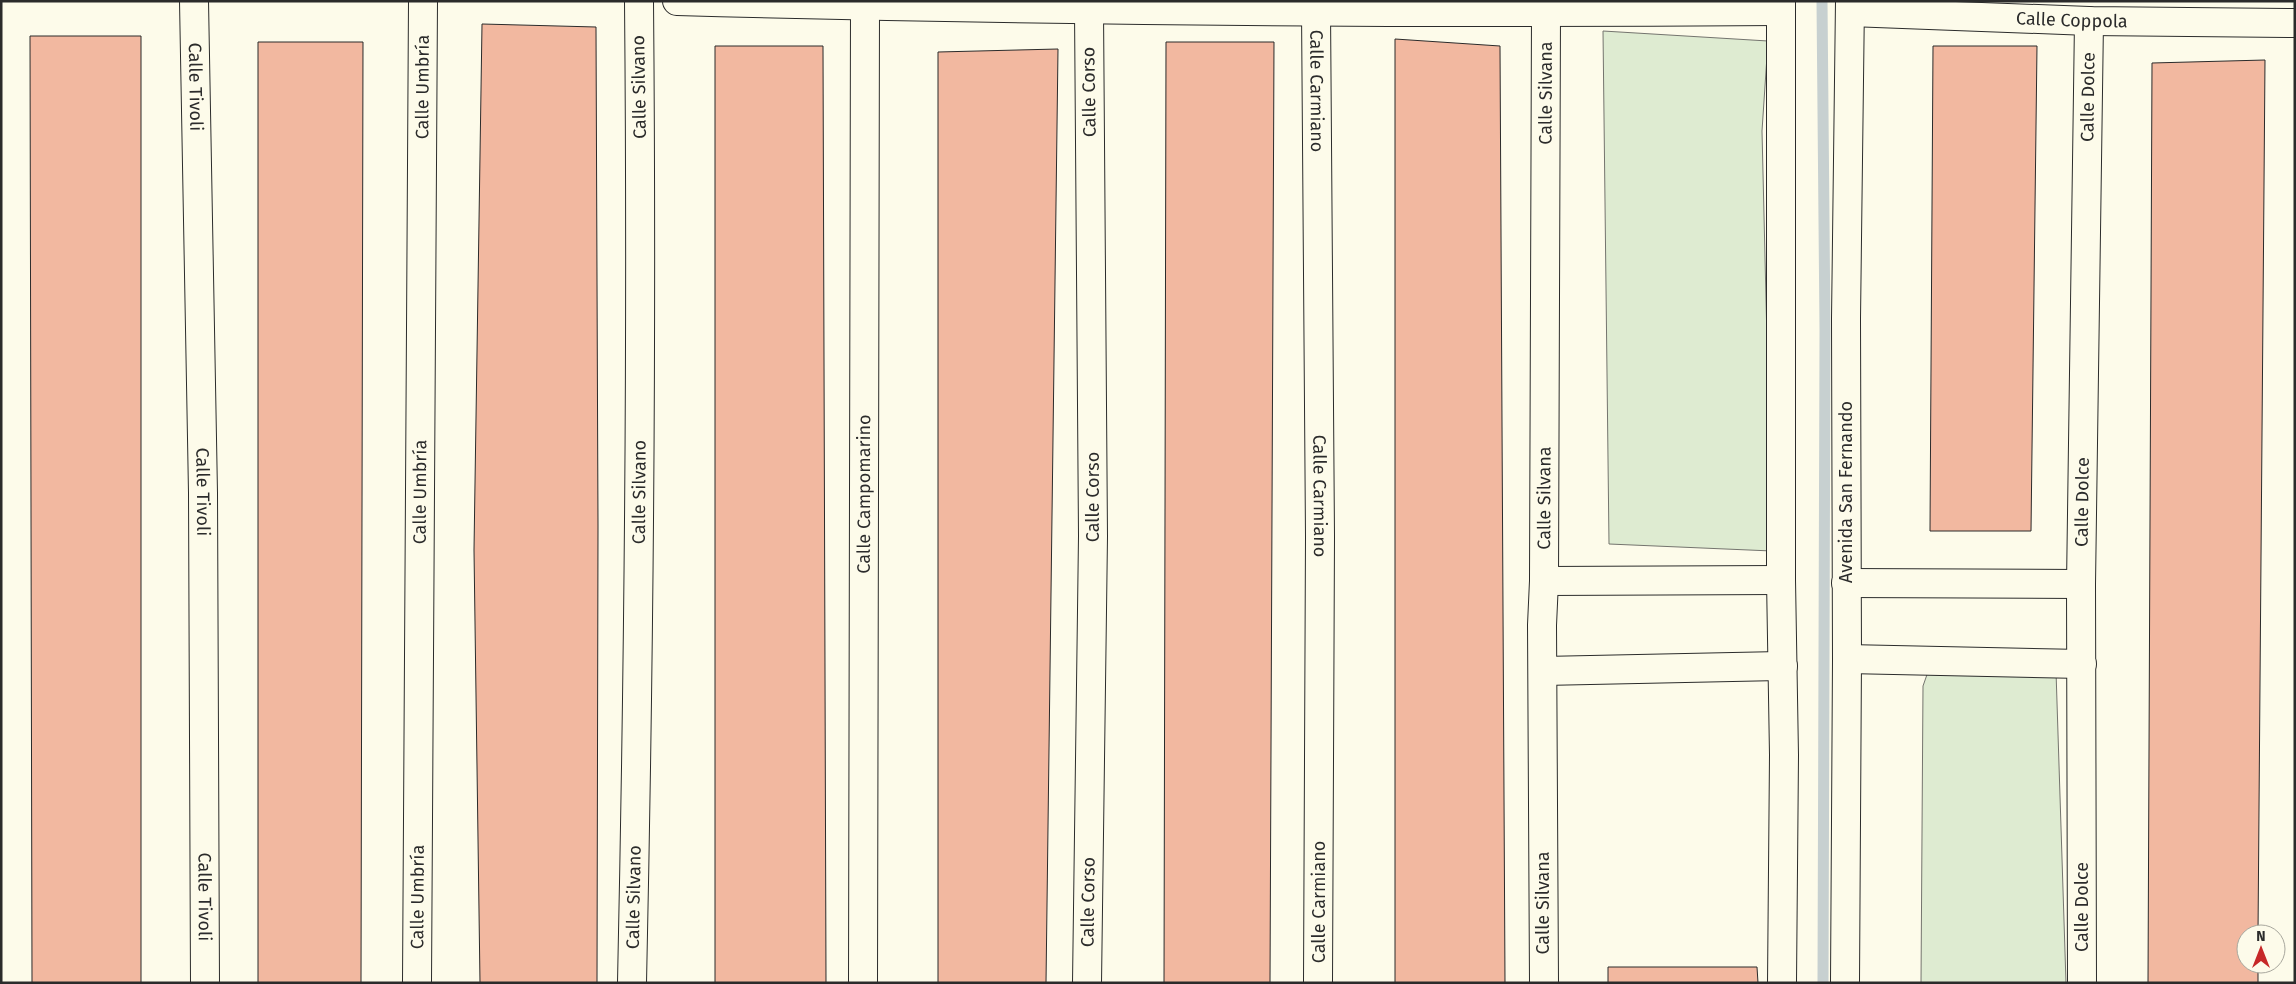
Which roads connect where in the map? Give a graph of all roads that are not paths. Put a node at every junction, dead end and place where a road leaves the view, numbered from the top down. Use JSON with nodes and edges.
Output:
{"nodes":[{"id":1,"x":194,"y":1,"type":"edge"},
{"id":2,"x":423,"y":1,"type":"edge"},
{"id":3,"x":638,"y":1,"type":"edge"},
{"id":4,"x":677,"y":1,"type":"edge"},
{"id":5,"x":865,"y":6,"type":"junction"},
{"id":6,"x":1780,"y":6,"type":"edge"},
{"id":7,"x":1850,"y":7,"type":"edge"},
{"id":8,"x":1089,"y":10,"type":"junction"},
{"id":9,"x":1316,"y":10,"type":"junction"},
{"id":10,"x":1546,"y":13,"type":"junction"},
{"id":11,"x":2089,"y":21,"type":"junction"},
{"id":12,"x":2295,"y":23,"type":"edge"},
{"id":13,"x":1781,"y":580,"type":"junction"},
{"id":14,"x":1544,"y":581,"type":"junction"},
{"id":15,"x":1846,"y":582,"type":"junction"},
{"id":16,"x":2081,"y":584,"type":"junction"},
{"id":17,"x":1847,"y":659,"type":"junction"},
{"id":18,"x":2082,"y":664,"type":"junction"},
{"id":19,"x":1783,"y":666,"type":"junction"},
{"id":20,"x":1543,"y":671,"type":"junction"},
{"id":21,"x":205,"y":983,"type":"edge"},
{"id":22,"x":417,"y":983,"type":"edge"},
{"id":23,"x":632,"y":983,"type":"edge"},
{"id":24,"x":863,"y":983,"type":"edge"},
{"id":25,"x":1087,"y":983,"type":"edge"},
{"id":26,"x":1318,"y":983,"type":"edge"},
{"id":27,"x":1544,"y":983,"type":"edge"},
{"id":28,"x":1782,"y":983,"type":"edge"},
{"id":29,"x":1844,"y":983,"type":"edge"},
{"id":30,"x":2082,"y":983,"type":"edge"}],
"edges":[{"from":1,"to":21,"type":"street","name":"Calle Tivoli"},
{"from":2,"to":22,"type":"street","name":"Calle Umbría"},
{"from":3,"to":23,"type":"street","name":"Calle Silvano"},
{"from":4,"to":5,"type":"street"},
{"from":5,"to":8,"type":"street"},
{"from":5,"to":24,"type":"street","name":"Calle Campomarino"},
{"from":6,"to":10,"type":"street"},
{"from":6,"to":13,"type":"street"},
{"from":7,"to":11,"type":"street","name":"Calle Coppola"},
{"from":7,"to":15,"type":"street","name":"Avenida San Fernando"},
{"from":8,"to":9,"type":"street"},
{"from":8,"to":25,"type":"street","name":"Calle Corso"},
{"from":9,"to":10,"type":"street"},
{"from":9,"to":26,"type":"street","name":"Calle Carmiano"},
{"from":10,"to":14,"type":"street","name":"Calle Silvana"},
{"from":11,"to":12,"type":"street","name":"Calle Coppola"},
{"from":11,"to":16,"type":"street","name":"Calle Dolce"},
{"from":13,"to":14,"type":"street"},
{"from":13,"to":19,"type":"street"},
{"from":14,"to":20,"type":"street","name":"Calle Silvana"},
{"from":15,"to":16,"type":"street"},
{"from":15,"to":17,"type":"street","name":"Avenida San Fernando"},
{"from":16,"to":18,"type":"street","name":"Calle Dolce"},
{"from":17,"to":18,"type":"street"},
{"from":17,"to":29,"type":"street","name":"Avenida San Fernando"},
{"from":18,"to":30,"type":"street","name":"Calle Dolce"},
{"from":19,"to":20,"type":"street"},
{"from":19,"to":28,"type":"street"},
{"from":20,"to":27,"type":"street","name":"Calle Silvana"}]}
